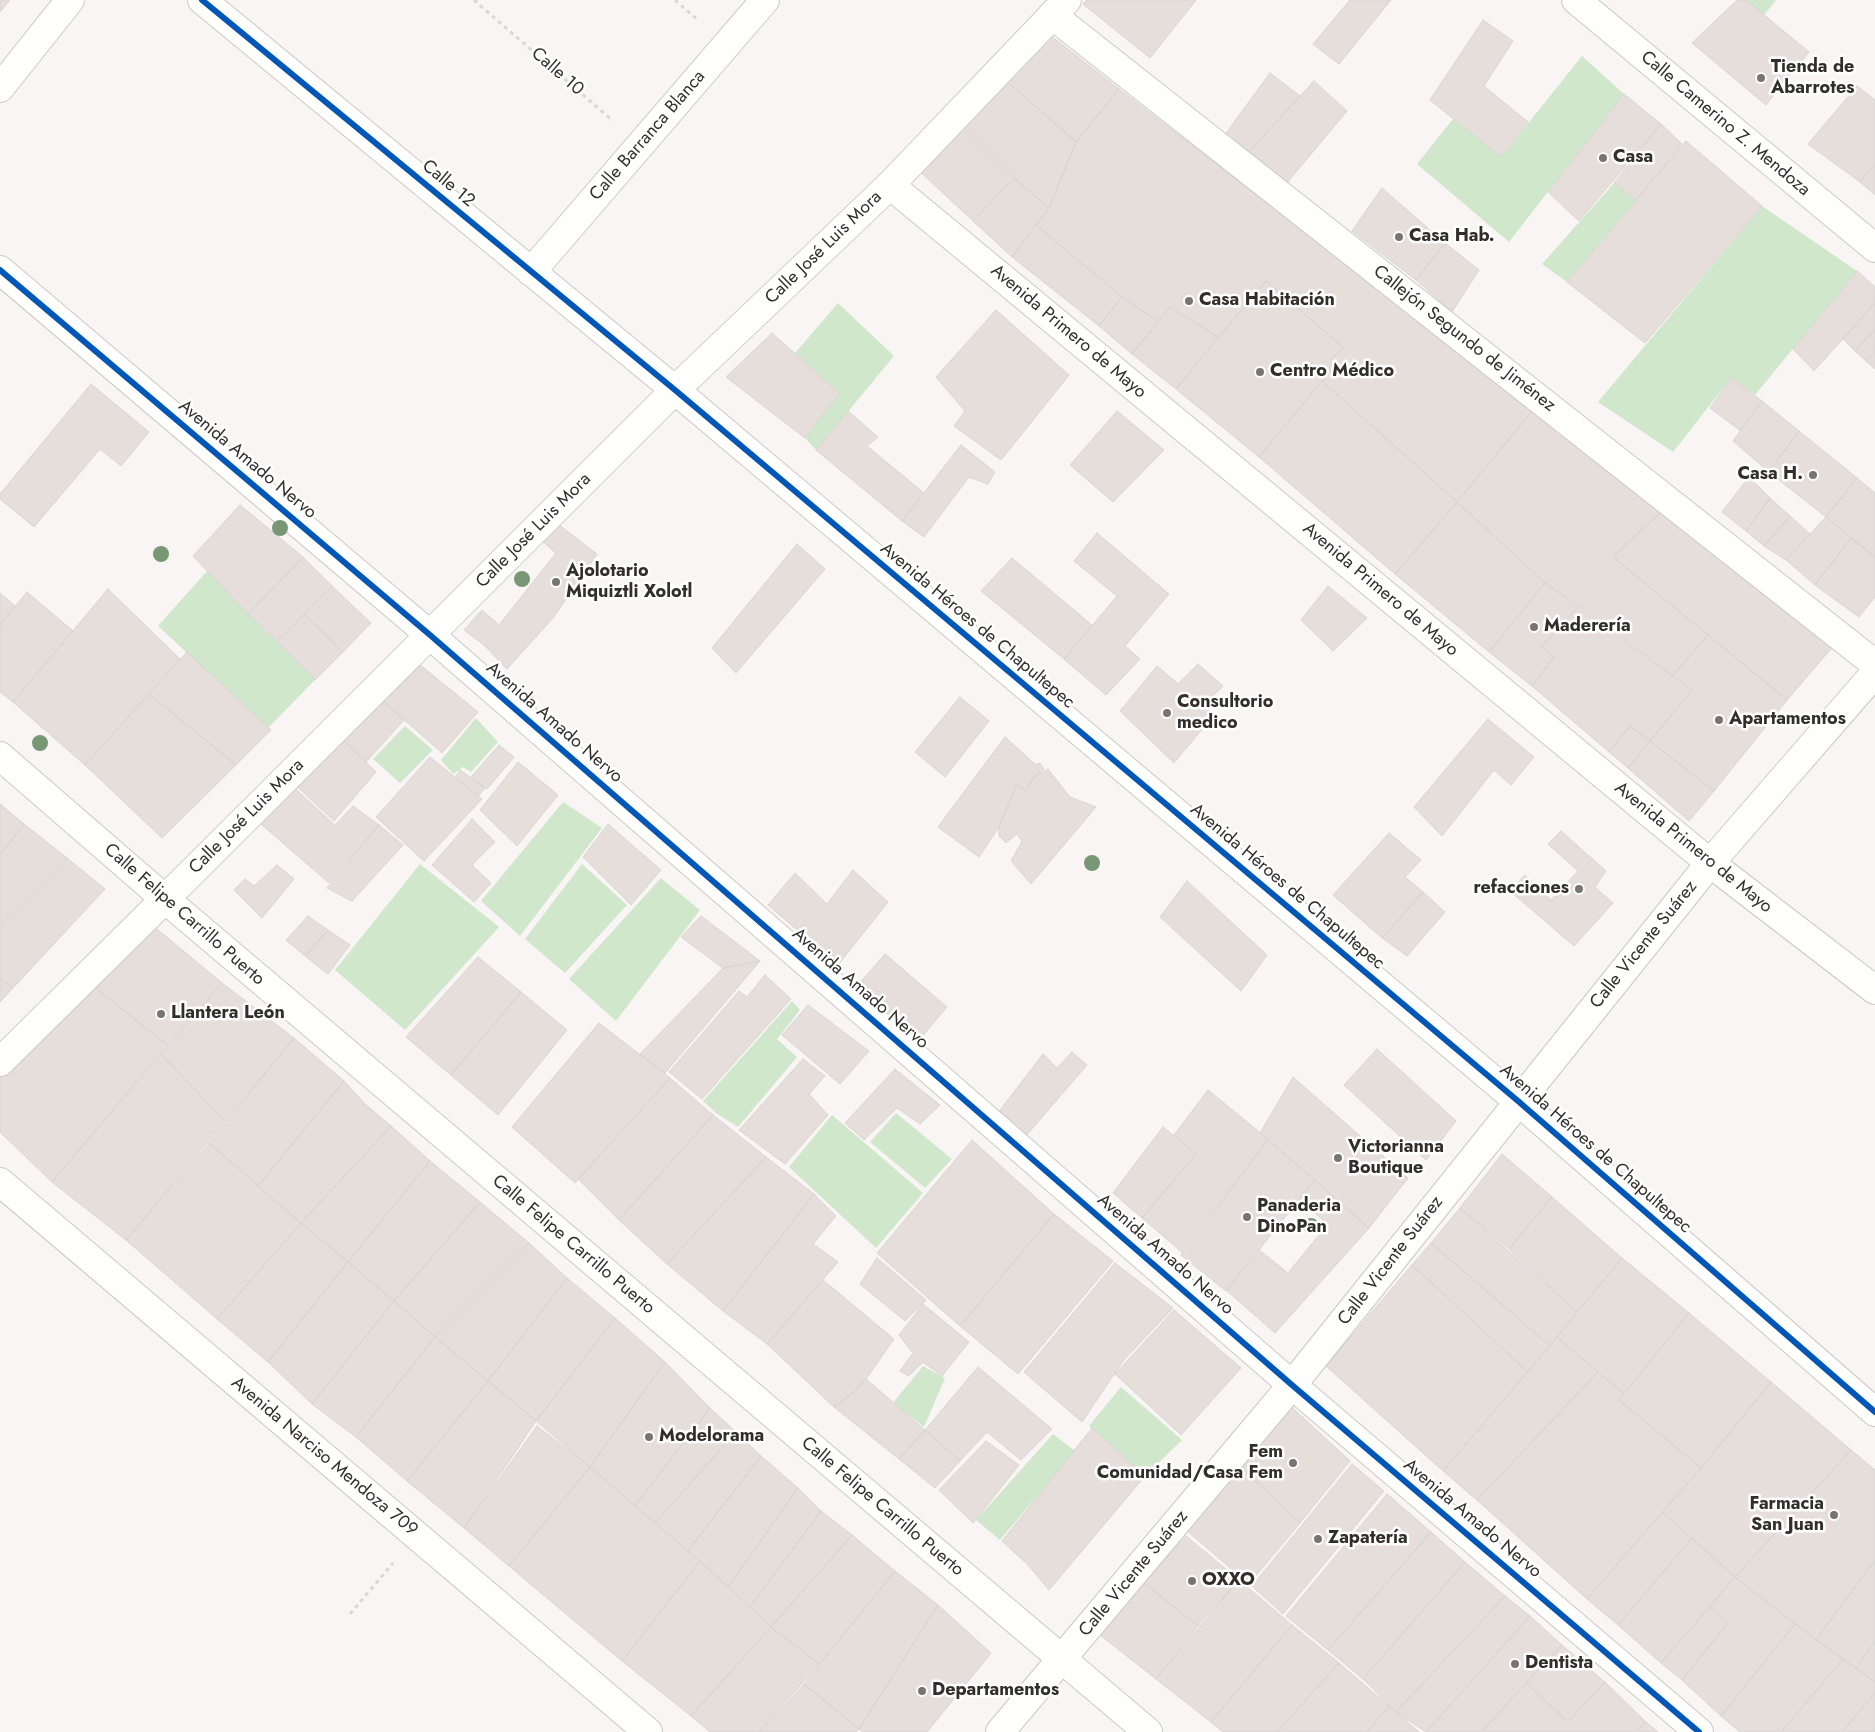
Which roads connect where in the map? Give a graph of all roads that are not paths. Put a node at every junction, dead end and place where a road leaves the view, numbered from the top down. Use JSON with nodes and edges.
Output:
{"nodes":[{"id":1,"x":70,"y":0,"type":"edge"},
{"id":2,"x":202,"y":0,"type":"edge"},
{"id":3,"x":765,"y":0,"type":"edge"},
{"id":4,"x":1576,"y":0,"type":"edge"},
{"id":5,"x":1060,"y":7,"type":"edge"},
{"id":6,"x":0,"y":88,"type":"edge"},
{"id":7,"x":890,"y":185,"type":"junction"},
{"id":8,"x":1875,"y":248,"type":"edge"},
{"id":9,"x":0,"y":270,"type":"edge"},
{"id":10,"x":531,"y":272,"type":"junction"},
{"id":11,"x":675,"y":390,"type":"junction"},
{"id":12,"x":430,"y":635,"type":"junction"},
{"id":13,"x":1875,"y":664,"type":"edge"},
{"id":14,"x":1875,"y":674,"type":"edge"},
{"id":15,"x":0,"y":756,"type":"edge"},
{"id":16,"x":1710,"y":864,"type":"junction"},
{"id":17,"x":165,"y":899,"type":"junction"},
{"id":18,"x":1875,"y":990,"type":"edge"},
{"id":19,"x":0,"y":1062,"type":"edge"},
{"id":20,"x":1518,"y":1101,"type":"junction"},
{"id":21,"x":0,"y":1182,"type":"edge"},
{"id":22,"x":1292,"y":1386,"type":"junction"},
{"id":23,"x":1875,"y":1412,"type":"edge"},
{"id":24,"x":1062,"y":1659,"type":"junction"},
{"id":25,"x":648,"y":1732,"type":"edge"},
{"id":26,"x":1000,"y":1732,"type":"edge"},
{"id":27,"x":1148,"y":1732,"type":"edge"},
{"id":28,"x":1699,"y":1732,"type":"edge"}],
"edges":[{"from":1,"to":6,"type":"street"},
{"from":2,"to":10,"type":"street","name":"Calle 12"},
{"from":3,"to":10,"type":"street","name":"Calle Barranca Blanca"},
{"from":4,"to":8,"type":"street","name":"Calle Camerino Z. Mendoza"},
{"from":5,"to":7,"type":"street","name":"Calle José Luis Mora"},
{"from":5,"to":13,"type":"street","name":"Callejón Segundo de Jiménez"},
{"from":7,"to":11,"type":"street","name":"Calle José Luis Mora"},
{"from":7,"to":16,"type":"street","name":"Avenida Primero de Mayo"},
{"from":9,"to":12,"type":"street","name":"Avenida Amado Nervo"},
{"from":10,"to":11,"type":"street","name":"Calle 12"},
{"from":11,"to":12,"type":"street","name":"Calle José Luis Mora"},
{"from":11,"to":20,"type":"street","name":"Avenida Héroes de Chapultepec"},
{"from":12,"to":17,"type":"street","name":"Calle José Luis Mora"},
{"from":12,"to":22,"type":"street","name":"Avenida Amado Nervo"},
{"from":14,"to":16,"type":"street","name":"Calle Vicente Suárez"},
{"from":15,"to":17,"type":"street","name":"Calle Felipe Carrillo Puerto"},
{"from":16,"to":18,"type":"street","name":"Avenida Primero de Mayo"},
{"from":16,"to":20,"type":"street","name":"Calle Vicente Suárez"},
{"from":17,"to":19,"type":"street","name":"Calle José Luis Mora"},
{"from":17,"to":24,"type":"street","name":"Calle Felipe Carrillo Puerto"},
{"from":20,"to":22,"type":"street","name":"Calle Vicente Suárez"},
{"from":20,"to":23,"type":"street","name":"Avenida Héroes de Chapultepec"},
{"from":21,"to":25,"type":"street","name":"Avenida Narciso Mendoza 709"},
{"from":22,"to":24,"type":"street","name":"Calle Vicente Suárez"},
{"from":22,"to":28,"type":"street","name":"Avenida Amado Nervo"},
{"from":24,"to":26,"type":"street","name":"Calle Vicente Suárez"},
{"from":24,"to":27,"type":"street","name":"Calle Felipe Carrillo Puerto"}]}
